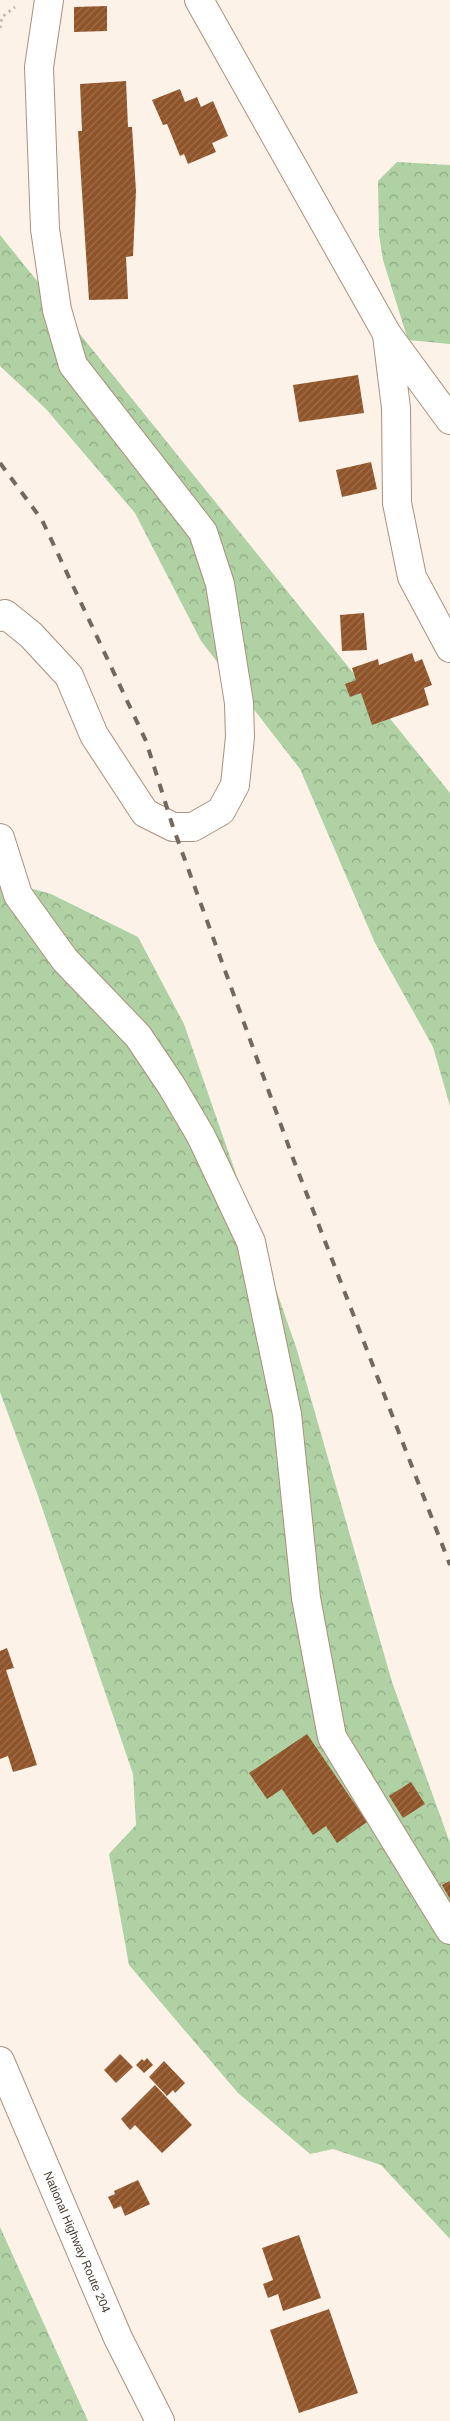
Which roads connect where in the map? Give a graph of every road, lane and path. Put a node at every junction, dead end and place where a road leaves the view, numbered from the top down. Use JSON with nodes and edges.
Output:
{"nodes":[{"id":1,"x":49,"y":0,"type":"edge"},
{"id":2,"x":199,"y":0,"type":"edge"},
{"id":3,"x":22,"y":4,"type":"dead end"},
{"id":4,"x":0,"y":28,"type":"edge"},
{"id":5,"x":387,"y":334,"type":"junction"},
{"id":6,"x":450,"y":420,"type":"edge"},
{"id":7,"x":0,"y":618,"type":"edge"},
{"id":8,"x":450,"y":648,"type":"edge"},
{"id":9,"x":0,"y":838,"type":"edge"},
{"id":10,"x":450,"y":1930,"type":"edge"},
{"id":11,"x":0,"y":2061,"type":"edge"},
{"id":12,"x":160,"y":2421,"type":"edge"}],
"edges":[{"from":1,"to":7,"type":"main road"},
{"from":2,"to":5,"type":"main road"},
{"from":3,"to":4,"type":"path"},
{"from":5,"to":6,"type":"main road"},
{"from":5,"to":8,"type":"main road"},
{"from":9,"to":10,"type":"main road"},
{"from":11,"to":12,"type":"main road","name":"National Highway Route 204"}]}
